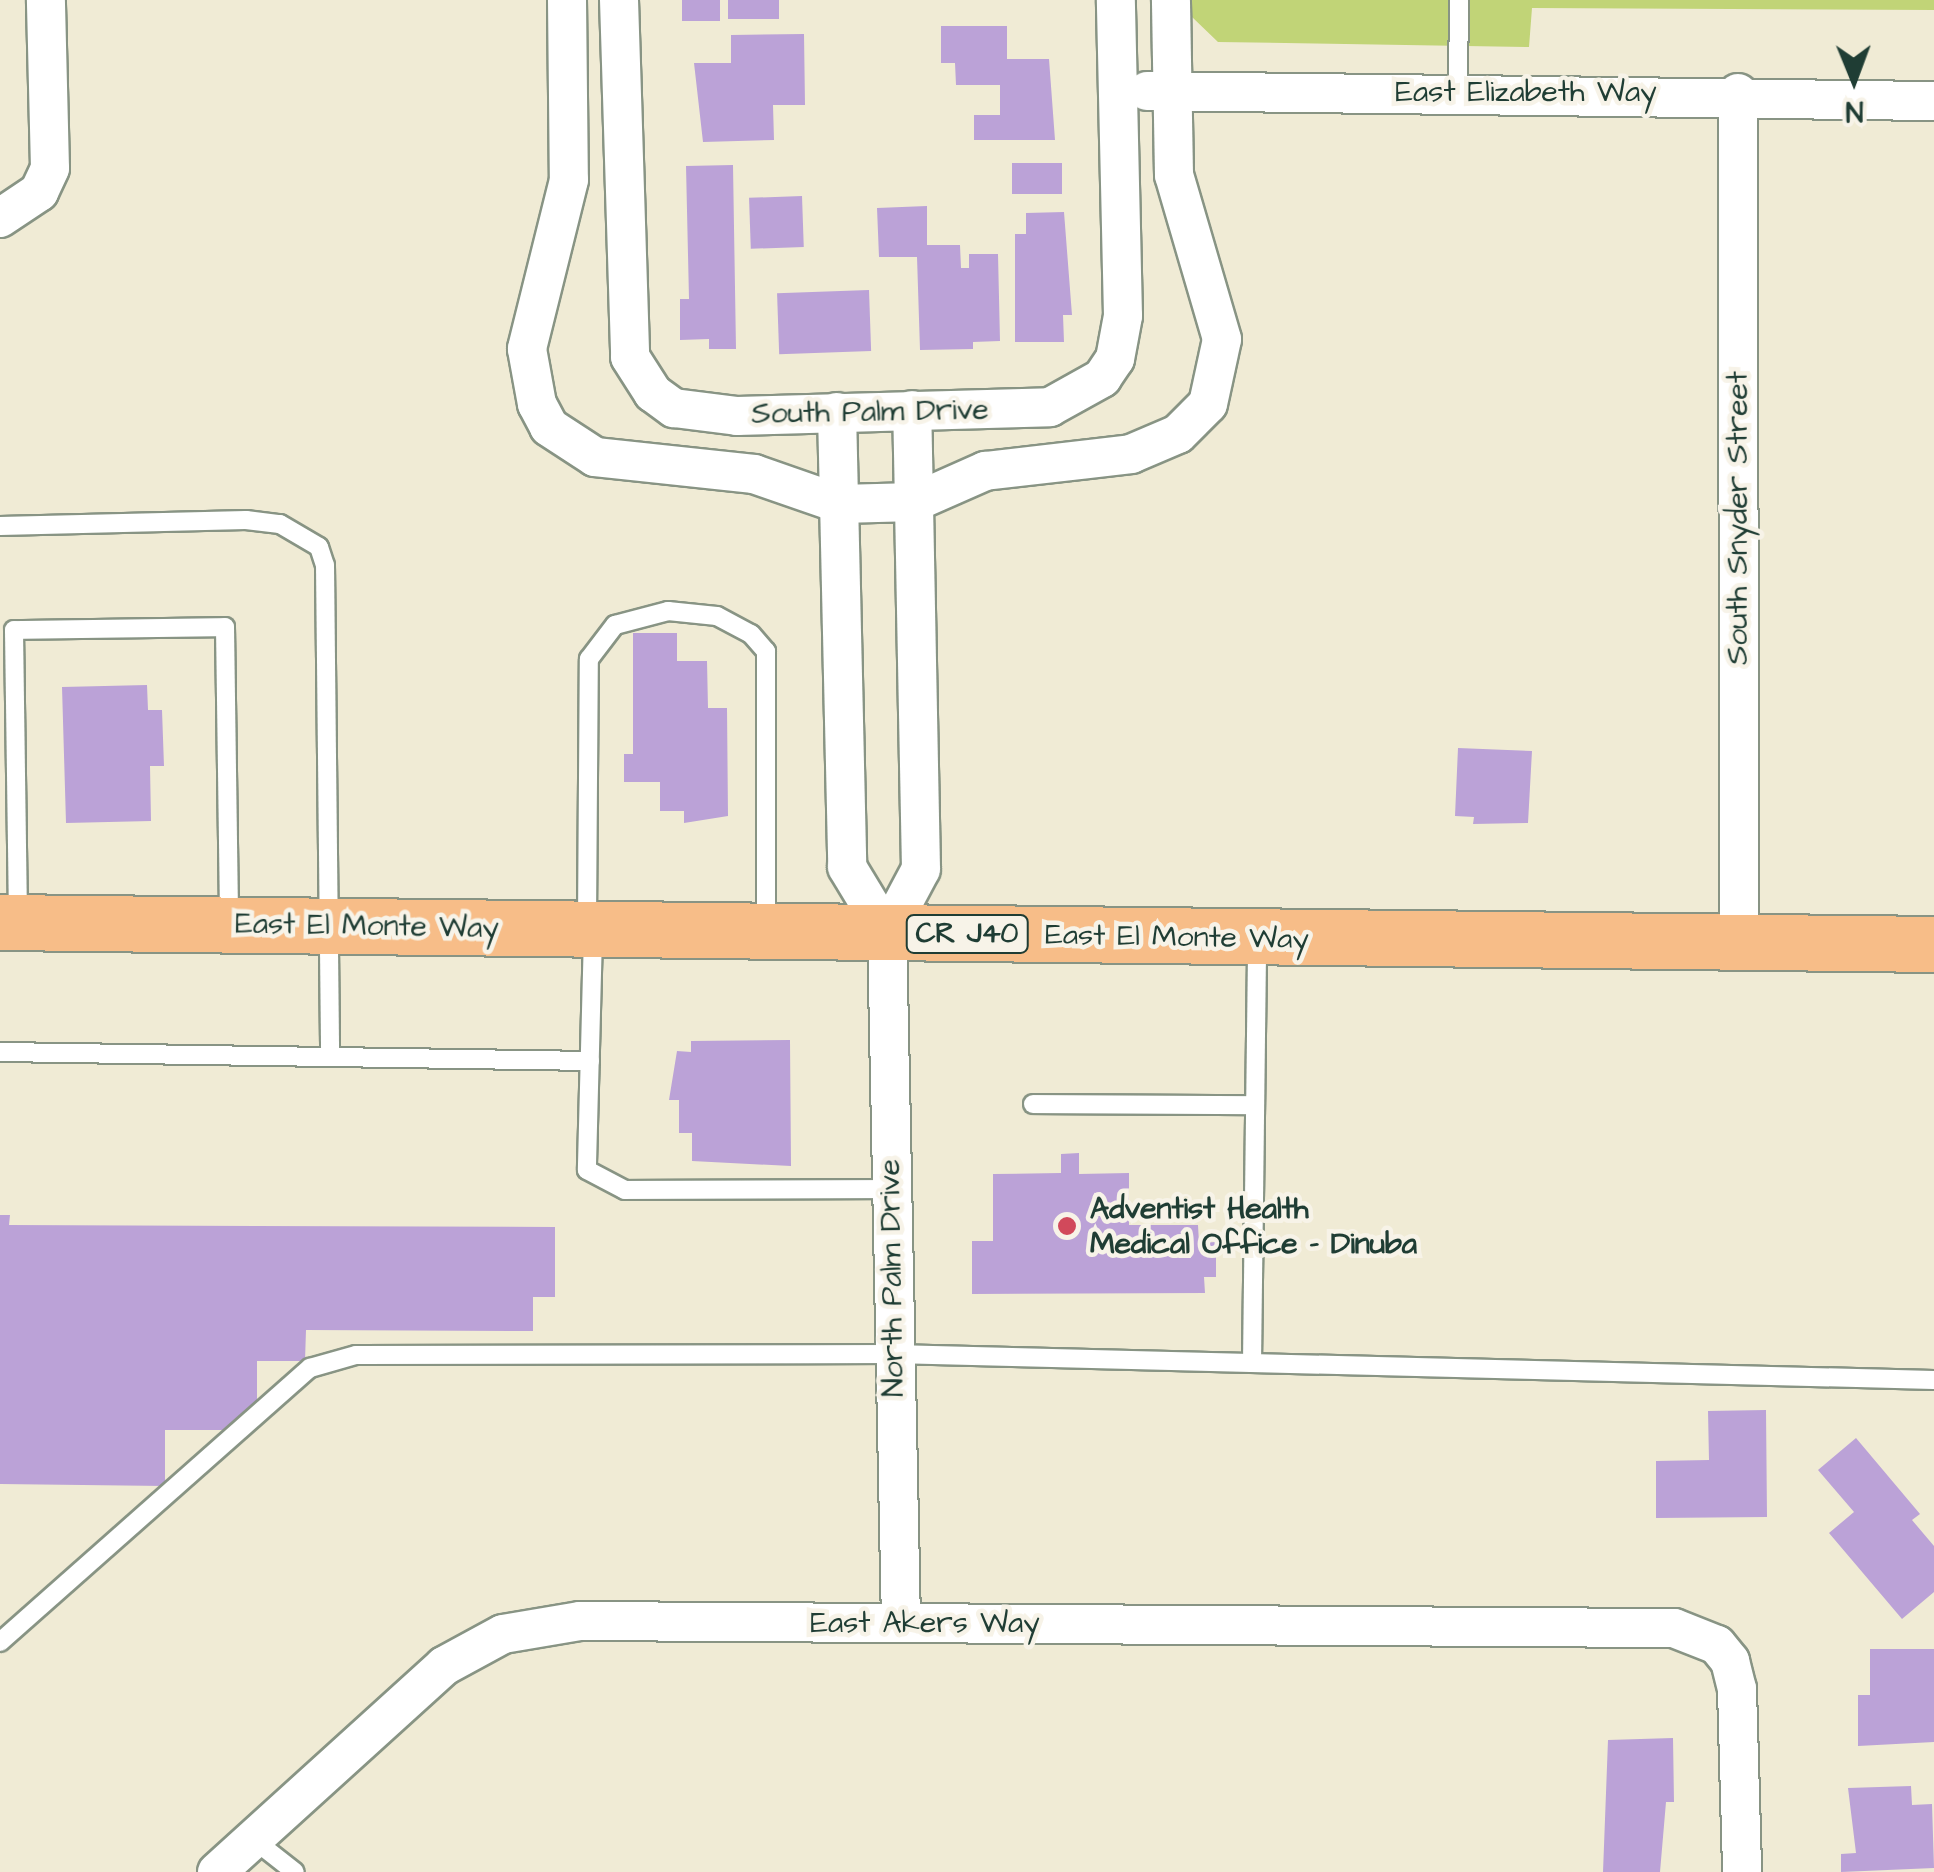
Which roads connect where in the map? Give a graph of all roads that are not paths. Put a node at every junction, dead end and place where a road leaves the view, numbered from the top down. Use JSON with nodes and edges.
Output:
{"nodes":[{"id":1,"x":46,"y":0,"type":"edge"},
{"id":2,"x":567,"y":0,"type":"edge"},
{"id":3,"x":619,"y":0,"type":"edge"},
{"id":4,"x":1116,"y":0,"type":"edge"},
{"id":5,"x":1171,"y":0,"type":"edge"},
{"id":6,"x":1459,"y":0,"type":"edge"},
{"id":7,"x":1119,"y":91,"type":"junction"},
{"id":8,"x":1458,"y":91,"type":"junction"},
{"id":9,"x":1172,"y":92,"type":"junction"},
{"id":10,"x":1738,"y":94,"type":"junction"},
{"id":11,"x":1934,"y":100,"type":"edge"},
{"id":12,"x":10,"y":214,"type":"edge"},
{"id":13,"x":912,"y":410,"type":"junction"},
{"id":14,"x":837,"y":412,"type":"junction"},
{"id":15,"x":915,"y":502,"type":"junction"},
{"id":16,"x":840,"y":504,"type":"junction"},
{"id":17,"x":0,"y":526,"type":"edge"},
{"id":18,"x":9,"y":922,"type":"edge"},
{"id":19,"x":229,"y":924,"type":"junction"},
{"id":20,"x":331,"y":925,"type":"junction"},
{"id":21,"x":590,"y":928,"type":"junction"},
{"id":22,"x":766,"y":931,"type":"junction"},
{"id":23,"x":887,"y":933,"type":"junction"},
{"id":24,"x":1258,"y":938,"type":"junction"},
{"id":25,"x":1739,"y":943,"type":"junction"},
{"id":26,"x":1934,"y":944,"type":"edge"},
{"id":27,"x":0,"y":1052,"type":"edge"},
{"id":28,"x":330,"y":1057,"type":"junction"},
{"id":29,"x":590,"y":1061,"type":"junction"},
{"id":30,"x":1033,"y":1104,"type":"dead end"},
{"id":31,"x":1255,"y":1105,"type":"junction"},
{"id":32,"x":892,"y":1189,"type":"junction"},
{"id":33,"x":892,"y":1354,"type":"junction"},
{"id":34,"x":1252,"y":1364,"type":"junction"},
{"id":35,"x":1934,"y":1380,"type":"edge"},
{"id":36,"x":901,"y":1622,"type":"junction"},
{"id":37,"x":0,"y":1642,"type":"edge"},
{"id":38,"x":253,"y":1839,"type":"junction"},
{"id":39,"x":218,"y":1872,"type":"edge"},
{"id":40,"x":295,"y":1872,"type":"edge"},
{"id":41,"x":1742,"y":1872,"type":"edge"}],
"edges":[{"from":1,"to":12,"type":"street"},
{"from":2,"to":16,"type":"street","name":"South Palm Drive"},
{"from":3,"to":14,"type":"street","name":"South Palm Drive"},
{"from":4,"to":7,"type":"street","name":"South Palm Drive"},
{"from":5,"to":9,"type":"street","name":"South Palm Drive"},
{"from":6,"to":8,"type":"lane"},
{"from":7,"to":9,"type":"street","name":"East Elizabeth Way"},
{"from":7,"to":13,"type":"street","name":"South Palm Drive"},
{"from":8,"to":9,"type":"street","name":"East Elizabeth Way"},
{"from":8,"to":10,"type":"street","name":"East Elizabeth Way"},
{"from":9,"to":15,"type":"street","name":"South Palm Drive"},
{"from":10,"to":11,"type":"street","name":"East Elizabeth Way"},
{"from":10,"to":25,"type":"street","name":"South Snyder Street"},
{"from":13,"to":14,"type":"street","name":"South Palm Drive"},
{"from":13,"to":15,"type":"street"},
{"from":14,"to":16,"type":"street"},
{"from":15,"to":16,"type":"street","name":"South Palm Drive"},
{"from":15,"to":23,"type":"street"},
{"from":16,"to":23,"type":"street"},
{"from":17,"to":20,"type":"lane"},
{"from":18,"to":19,"type":"main road","name":"East El Monte Way","number":"CR J40"},
{"from":18,"to":19,"type":"lane"},
{"from":19,"to":20,"type":"main road","name":"East El Monte Way","number":"CR J40"},
{"from":20,"to":21,"type":"main road","name":"East El Monte Way","number":"CR J40"},
{"from":20,"to":28,"type":"lane"},
{"from":21,"to":22,"type":"main road","name":"East El Monte Way","number":"CR J40"},
{"from":21,"to":22,"type":"lane"},
{"from":21,"to":29,"type":"lane"},
{"from":22,"to":23,"type":"main road","name":"East El Monte Way","number":"CR J40"},
{"from":23,"to":24,"type":"main road","name":"East El Monte Way","number":"CR J40"},
{"from":23,"to":32,"type":"street","name":"North Palm Drive"},
{"from":24,"to":25,"type":"main road","name":"East El Monte Way","number":"CR J40"},
{"from":24,"to":31,"type":"lane"},
{"from":25,"to":26,"type":"main road","name":"East El Monte Way","number":"CR J40"},
{"from":27,"to":28,"type":"lane"},
{"from":28,"to":29,"type":"lane"},
{"from":29,"to":32,"type":"lane"},
{"from":30,"to":31,"type":"lane"},
{"from":31,"to":34,"type":"lane"},
{"from":32,"to":33,"type":"street","name":"North Palm Drive"},
{"from":33,"to":34,"type":"lane"},
{"from":33,"to":36,"type":"street","name":"North Palm Drive"},
{"from":33,"to":37,"type":"lane"},
{"from":34,"to":35,"type":"lane"},
{"from":36,"to":38,"type":"street","name":"East Akers Way"},
{"from":36,"to":41,"type":"street","name":"East Akers Way"},
{"from":38,"to":39,"type":"street","name":"East Akers Way"},
{"from":38,"to":40,"type":"lane"}]}
